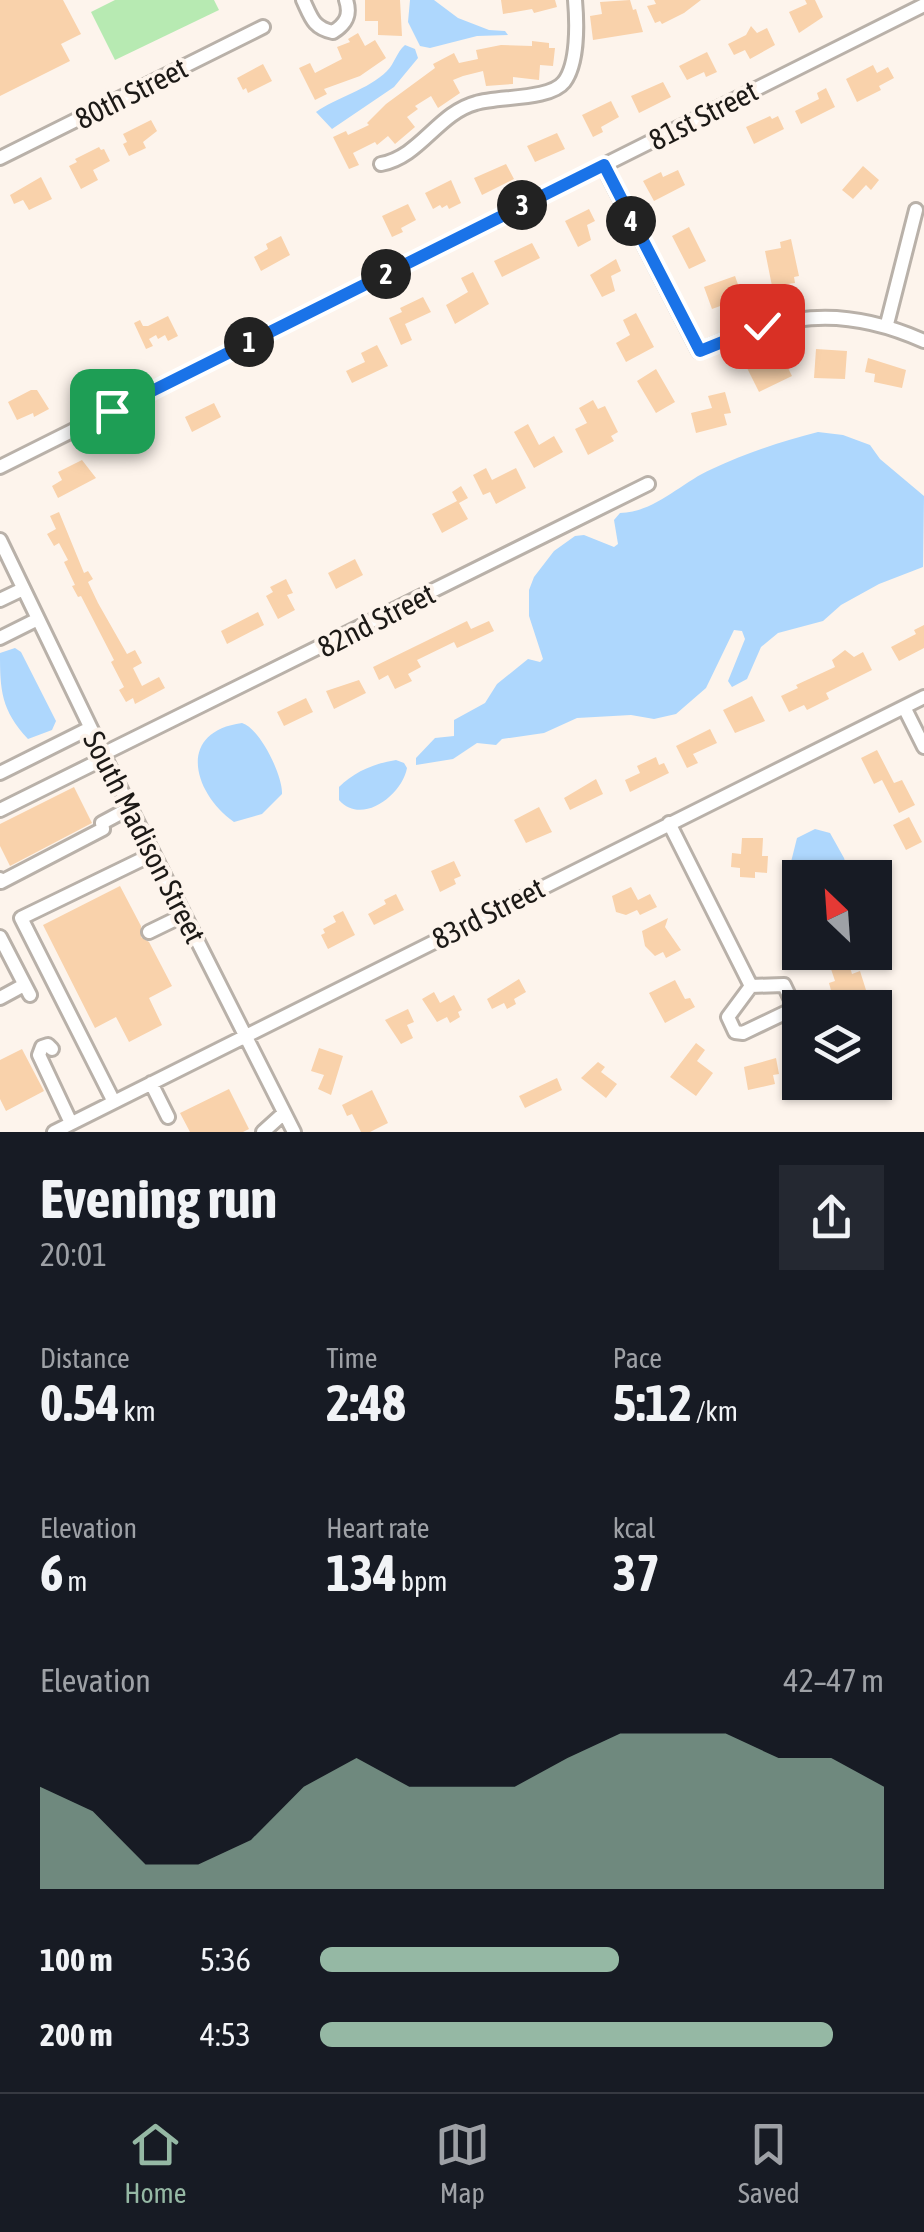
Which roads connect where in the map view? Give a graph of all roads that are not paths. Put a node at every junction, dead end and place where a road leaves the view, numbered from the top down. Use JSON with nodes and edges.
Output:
{"nodes":[{"id":1,"x":303,"y":0,"type":"edge"},
{"id":2,"x":346,"y":0,"type":"edge"},
{"id":3,"x":575,"y":0,"type":"edge"},
{"id":4,"x":924,"y":4,"type":"edge"},
{"id":5,"x":263,"y":27,"type":"dead end"},
{"id":6,"x":0,"y":158,"type":"edge"},
{"id":7,"x":381,"y":164,"type":"dead end"},
{"id":8,"x":604,"y":165,"type":"junction"},
{"id":9,"x":916,"y":210,"type":"dead end"},
{"id":10,"x":886,"y":324,"type":"junction"},
{"id":11,"x":924,"y":341,"type":"edge"},
{"id":12,"x":0,"y":467,"type":"edge"},
{"id":13,"x":648,"y":484,"type":"dead end"},
{"id":14,"x":0,"y":541,"type":"edge"},
{"id":15,"x":23,"y":588,"type":"junction"},
{"id":16,"x":0,"y":600,"type":"edge"},
{"id":17,"x":38,"y":619,"type":"junction"},
{"id":18,"x":0,"y":638,"type":"edge"},
{"id":19,"x":924,"y":696,"type":"edge"},
{"id":20,"x":904,"y":706,"type":"junction"},
{"id":21,"x":90,"y":728,"type":"junction"},
{"id":22,"x":924,"y":746,"type":"edge"},
{"id":23,"x":104,"y":756,"type":"junction"},
{"id":24,"x":0,"y":773,"type":"edge"},
{"id":25,"x":130,"y":808,"type":"junction"},
{"id":26,"x":0,"y":810,"type":"edge"},
{"id":27,"x":669,"y":823,"type":"junction"},
{"id":28,"x":152,"y":854,"type":"junction"},
{"id":29,"x":0,"y":879,"type":"edge"},
{"id":30,"x":184,"y":915,"type":"junction"},
{"id":31,"x":149,"y":932,"type":"dead end"},
{"id":32,"x":0,"y":937,"type":"edge"},
{"id":33,"x":751,"y":986,"type":"junction"},
{"id":34,"x":0,"y":998,"type":"edge"},
{"id":35,"x":246,"y":1036,"type":"junction"},
{"id":36,"x":52,"y":1049,"type":"dead end"},
{"id":37,"x":151,"y":1083,"type":"junction"},
{"id":38,"x":114,"y":1102,"type":"junction"},
{"id":39,"x":284,"y":1113,"type":"junction"},
{"id":40,"x":168,"y":1117,"type":"dead end"},
{"id":41,"x":71,"y":1124,"type":"junction"},
{"id":42,"x":54,"y":1132,"type":"edge"},
{"id":43,"x":263,"y":1132,"type":"edge"},
{"id":44,"x":294,"y":1132,"type":"edge"}],
"edges":[{"from":1,"to":2,"type":"street"},
{"from":3,"to":7,"type":"street"},
{"from":4,"to":8,"type":"street","name":"81st Street"},
{"from":5,"to":6,"type":"street","name":"80th Street"},
{"from":8,"to":10,"type":"street"},
{"from":8,"to":12,"type":"street","name":"81st Street"},
{"from":9,"to":10,"type":"street"},
{"from":10,"to":11,"type":"street"},
{"from":13,"to":23,"type":"street","name":"82nd Street"},
{"from":14,"to":15,"type":"street","name":"South Madison Street"},
{"from":15,"to":16,"type":"street"},
{"from":15,"to":17,"type":"street","name":"South Madison Street"},
{"from":17,"to":18,"type":"street"},
{"from":17,"to":21,"type":"street","name":"South Madison Street"},
{"from":19,"to":20,"type":"street","name":"83rd Street"},
{"from":20,"to":22,"type":"street"},
{"from":20,"to":27,"type":"street","name":"83rd Street"},
{"from":21,"to":23,"type":"street","name":"South Madison Street"},
{"from":21,"to":24,"type":"street"},
{"from":23,"to":25,"type":"street","name":"South Madison Street"},
{"from":23,"to":26,"type":"street","name":"82nd Street"},
{"from":25,"to":28,"type":"street","name":"South Madison Street"},
{"from":25,"to":29,"type":"street"},
{"from":27,"to":33,"type":"street"},
{"from":27,"to":35,"type":"street","name":"83rd Street"},
{"from":28,"to":30,"type":"street","name":"South Madison Street"},
{"from":28,"to":38,"type":"street"},
{"from":30,"to":31,"type":"street"},
{"from":30,"to":35,"type":"street","name":"South Madison Street"},
{"from":32,"to":34,"type":"street"},
{"from":33,"to":33,"type":"street"},
{"from":35,"to":37,"type":"street","name":"83rd Street"},
{"from":35,"to":39,"type":"street","name":"South Madison Street"},
{"from":36,"to":41,"type":"street"},
{"from":37,"to":38,"type":"street","name":"83rd Street"},
{"from":37,"to":40,"type":"street"},
{"from":38,"to":41,"type":"street","name":"83rd Street"},
{"from":39,"to":43,"type":"street"},
{"from":39,"to":44,"type":"street","name":"South Madison Street"},
{"from":41,"to":42,"type":"street","name":"83rd Street"}]}
